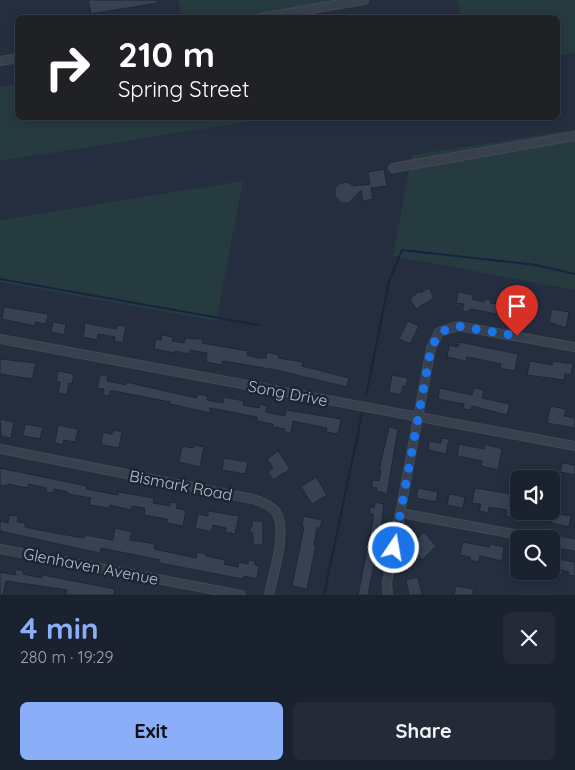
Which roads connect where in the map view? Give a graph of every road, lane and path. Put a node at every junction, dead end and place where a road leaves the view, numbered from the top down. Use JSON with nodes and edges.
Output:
{"nodes":[{"id":1,"x":364,"y":0,"type":"edge"},
{"id":2,"x":277,"y":15,"type":"edge"},
{"id":3,"x":15,"y":59,"type":"edge"},
{"id":4,"x":0,"y":62,"type":"edge"},
{"id":5,"x":575,"y":136,"type":"edge"},
{"id":6,"x":393,"y":168,"type":"dead end"},
{"id":7,"x":0,"y":339,"type":"edge"},
{"id":8,"x":575,"y":347,"type":"edge"},
{"id":9,"x":419,"y":417,"type":"junction"},
{"id":10,"x":575,"y":446,"type":"edge"},
{"id":11,"x":0,"y":449,"type":"edge"},
{"id":12,"x":401,"y":513,"type":"junction"},
{"id":13,"x":510,"y":533,"type":"edge"},
{"id":14,"x":560,"y":542,"type":"edge"},
{"id":15,"x":575,"y":545,"type":"edge"},
{"id":16,"x":0,"y":549,"type":"edge"},
{"id":17,"x":241,"y":595,"type":"edge"},
{"id":18,"x":269,"y":595,"type":"edge"},
{"id":19,"x":388,"y":595,"type":"edge"}],
"edges":[{"from":1,"to":2,"type":"street"},
{"from":3,"to":4,"type":"street"},
{"from":5,"to":6,"type":"street"},
{"from":7,"to":9,"type":"street","name":"Song Drive"},
{"from":8,"to":9,"type":"street"},
{"from":9,"to":10,"type":"street","name":"Song Drive"},
{"from":9,"to":12,"type":"street"},
{"from":11,"to":18,"type":"street","name":"Bismark Road"},
{"from":12,"to":13,"type":"street"},
{"from":12,"to":19,"type":"street"},
{"from":14,"to":15,"type":"street"},
{"from":16,"to":17,"type":"street","name":"Glenhaven Avenue"}]}
